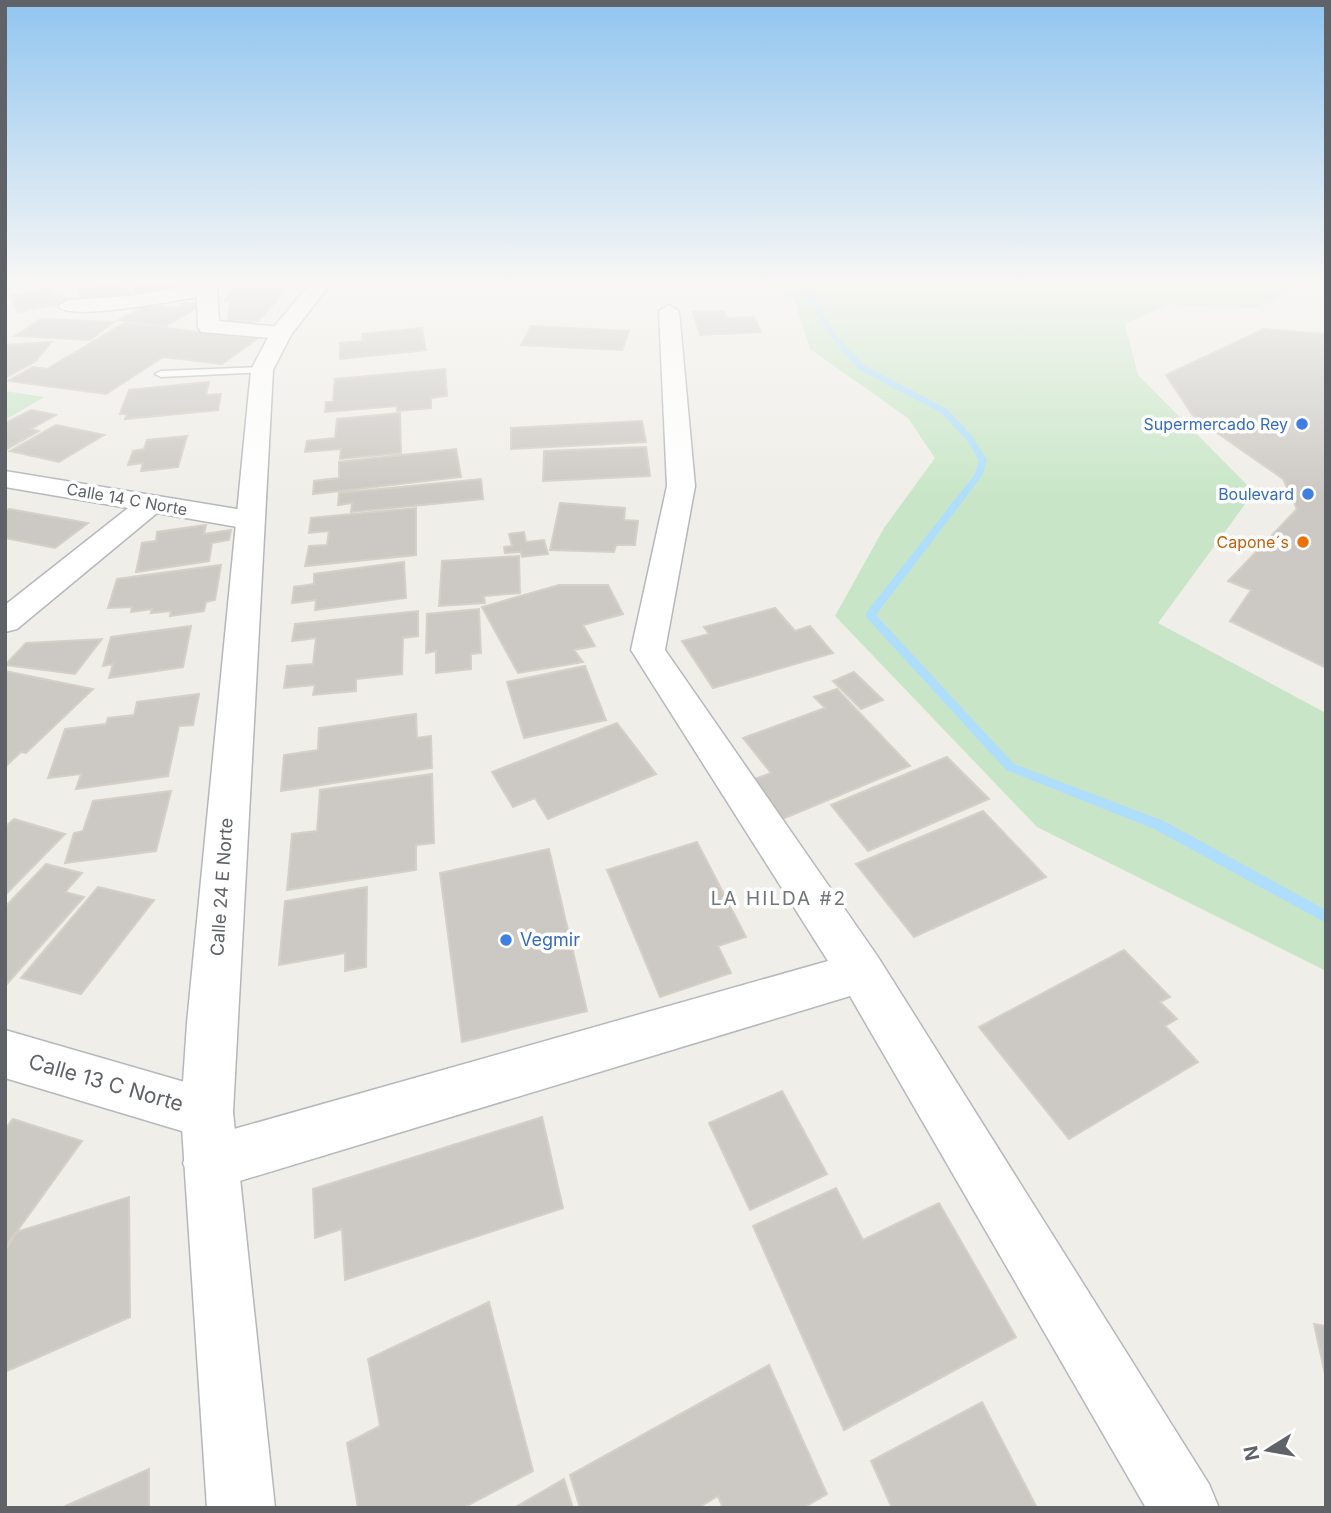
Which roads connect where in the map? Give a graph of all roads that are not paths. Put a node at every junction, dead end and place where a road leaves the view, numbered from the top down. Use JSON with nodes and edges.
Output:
{"nodes":[{"id":1,"x":270,"y":355,"type":"edge"},
{"id":2,"x":672,"y":355,"type":"edge"},
{"id":3,"x":262,"y":370,"type":"junction"},
{"id":4,"x":161,"y":374,"type":"dead end"},
{"id":5,"x":5,"y":479,"type":"edge"},
{"id":6,"x":152,"y":503,"type":"junction"},
{"id":7,"x":250,"y":520,"type":"junction"},
{"id":8,"x":5,"y":622,"type":"edge"},
{"id":9,"x":861,"y":972,"type":"junction"},
{"id":10,"x":5,"y":1054,"type":"edge"},
{"id":11,"x":209,"y":1138,"type":"junction"},
{"id":12,"x":241,"y":1508,"type":"edge"},
{"id":13,"x":1185,"y":1508,"type":"edge"}],
"edges":[{"from":1,"to":3,"type":"street","name":"Calle 24 E Norte"},
{"from":2,"to":9,"type":"street"},
{"from":3,"to":4,"type":"lane"},
{"from":3,"to":7,"type":"street","name":"Calle 24 E Norte"},
{"from":5,"to":6,"type":"street","name":"Calle 14 C Norte"},
{"from":6,"to":7,"type":"street","name":"Calle 14 C Norte"},
{"from":6,"to":8,"type":"street"},
{"from":7,"to":11,"type":"street","name":"Calle 24 E Norte"},
{"from":9,"to":11,"type":"street"},
{"from":9,"to":13,"type":"street"},
{"from":10,"to":11,"type":"street","name":"Calle 13 C Norte"},
{"from":11,"to":12,"type":"street","name":"Calle 24 E Norte"}]}
